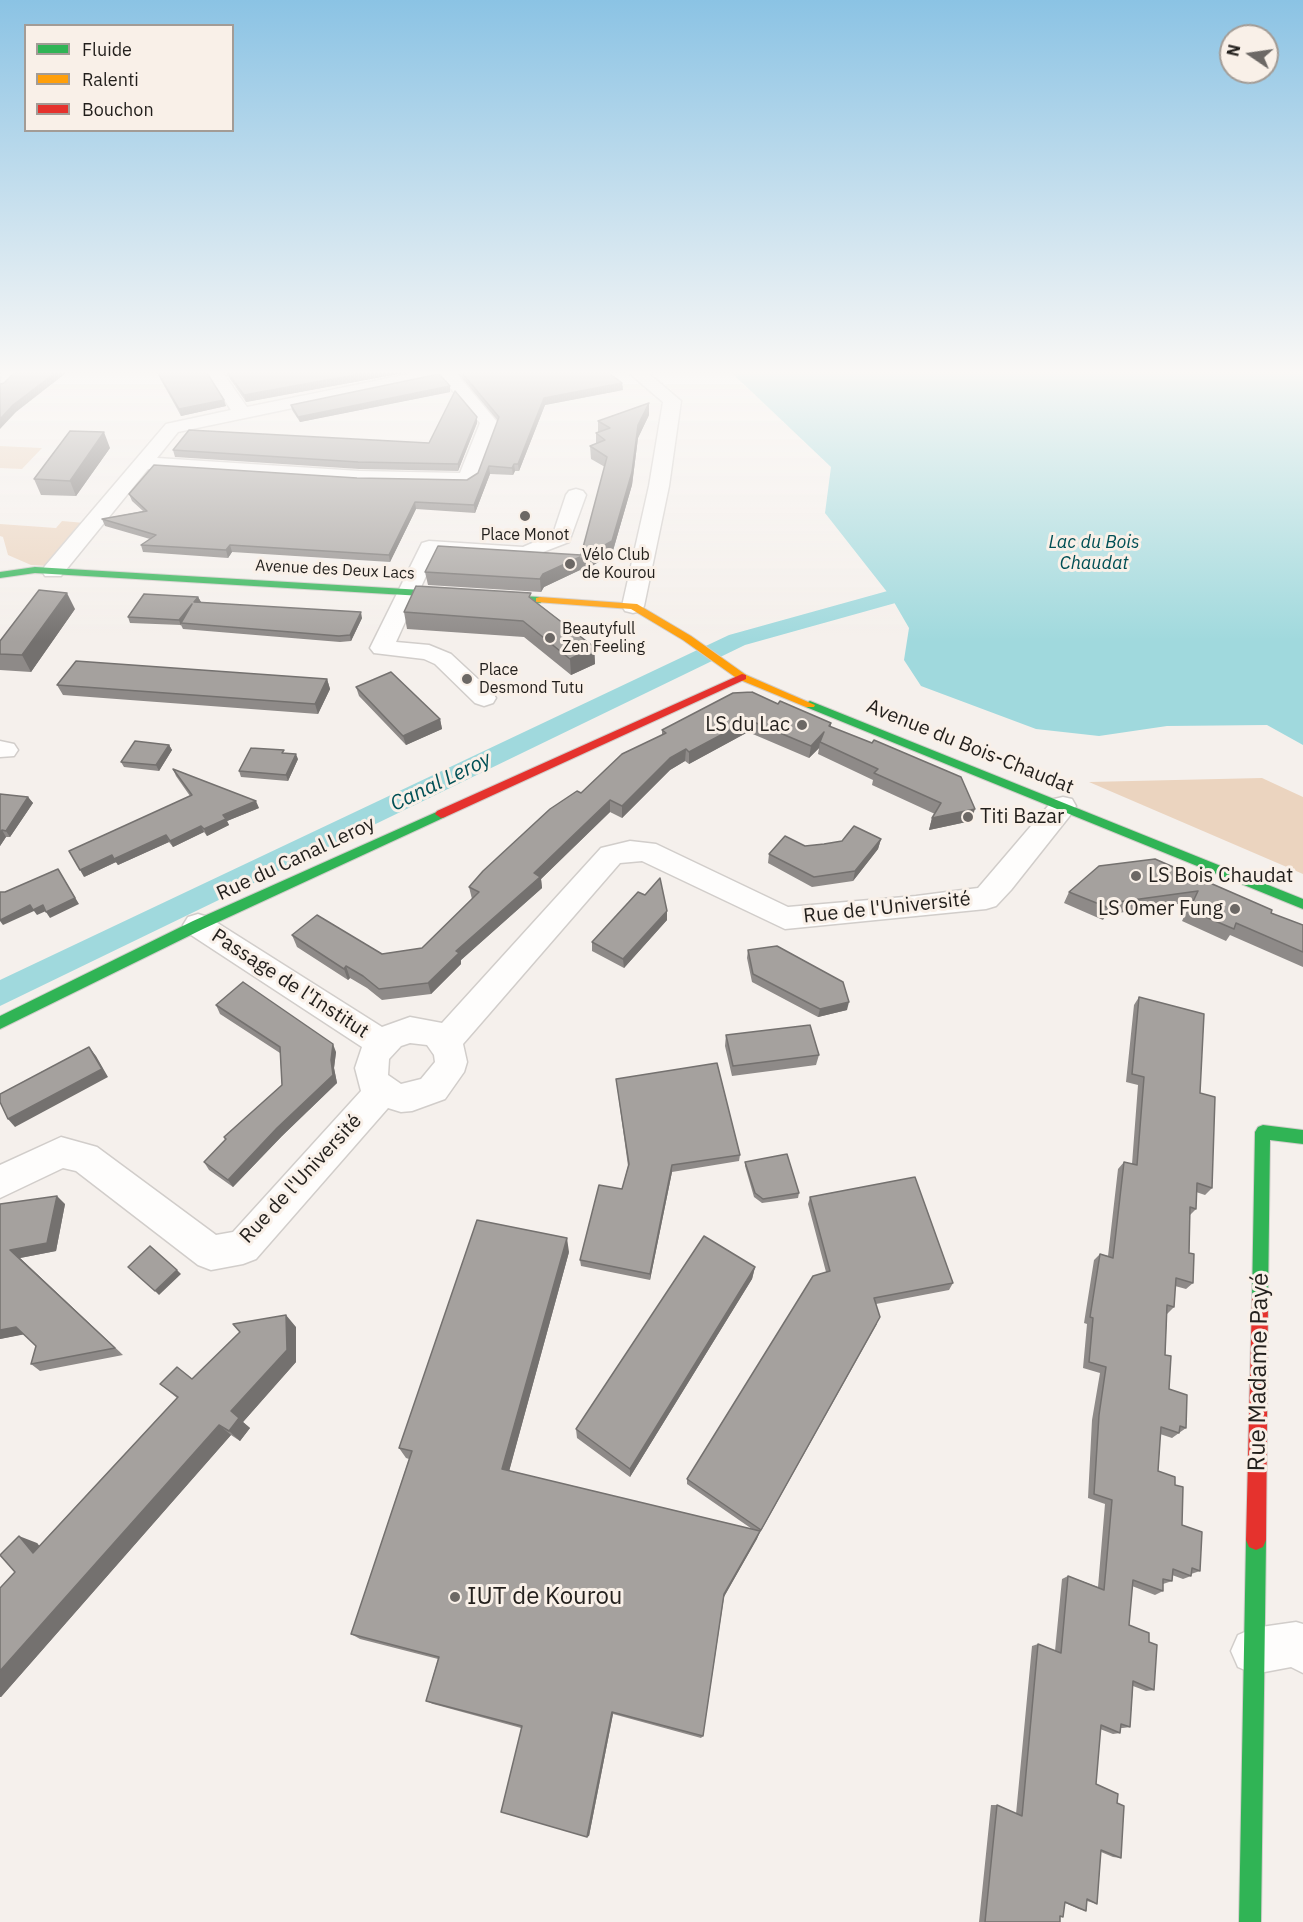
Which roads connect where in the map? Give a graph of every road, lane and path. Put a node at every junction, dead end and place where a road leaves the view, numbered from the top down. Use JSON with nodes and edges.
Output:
{"nodes":[{"id":1,"x":143,"y":463,"type":"joint"},
{"id":2,"x":473,"y":463,"type":"edge"},
{"id":3,"x":663,"y":463,"type":"edge"},
{"id":4,"x":576,"y":495,"type":"dead end"},
{"id":5,"x":9,"y":560,"type":"dead end"},
{"id":6,"x":44,"y":571,"type":"junction"},
{"id":7,"x":0,"y":575,"type":"edge"},
{"id":8,"x":409,"y":591,"type":"junction"},
{"id":9,"x":633,"y":606,"type":"junction"},
{"id":10,"x":742,"y":677,"type":"junction"},
{"id":11,"x":484,"y":698,"type":"dead end"},
{"id":12,"x":1063,"y":806,"type":"junction"},
{"id":13,"x":1303,"y":904,"type":"edge"},
{"id":14,"x":198,"y":925,"type":"junction"},
{"id":15,"x":0,"y":1023,"type":"edge"},
{"id":16,"x":445,"y":1042,"type":"junction"},
{"id":17,"x":382,"y":1044,"type":"junction"},
{"id":18,"x":382,"y":1091,"type":"junction"},
{"id":19,"x":1303,"y":1137,"type":"edge"},
{"id":20,"x":0,"y":1182,"type":"edge"},
{"id":21,"x":1303,"y":1650,"type":"edge"},
{"id":22,"x":1254,"y":1652,"type":"junction"},
{"id":23,"x":1250,"y":1922,"type":"edge"}],
"edges":[{"from":1,"to":2,"type":"street"},
{"from":1,"to":6,"type":"street"},
{"from":3,"to":9,"type":"street"},
{"from":4,"to":8,"type":"street"},
{"from":5,"to":6,"type":"street","name":"Avenue des Deux Lacs"},
{"from":6,"to":7,"type":"street","name":"Avenue des Deux Lacs"},
{"from":6,"to":8,"type":"street","name":"Avenue des Deux Lacs"},
{"from":8,"to":9,"type":"street","name":"Avenue des Deux Lacs"},
{"from":8,"to":11,"type":"street"},
{"from":9,"to":10,"type":"street","name":"Avenue du Bois-Chaudat"},
{"from":10,"to":12,"type":"street","name":"Avenue du Bois-Chaudat"},
{"from":10,"to":14,"type":"street","name":"Rue du Canal Leroy"},
{"from":12,"to":13,"type":"street","name":"Avenue du Bois-Chaudat"},
{"from":12,"to":16,"type":"street","name":"Rue de l'Université"},
{"from":14,"to":15,"type":"street","name":"Rue du Canal Leroy"},
{"from":14,"to":17,"type":"street","name":"Passage de l'Institut"},
{"from":16,"to":17,"type":"street"},
{"from":16,"to":18,"type":"street"},
{"from":17,"to":18,"type":"street"},
{"from":18,"to":20,"type":"street","name":"Rue de l'Université"},
{"from":19,"to":22,"type":"street","name":"Rue Madame Payé"},
{"from":21,"to":22,"type":"street"},
{"from":22,"to":23,"type":"street","name":"Rue Madame Payé"}]}
